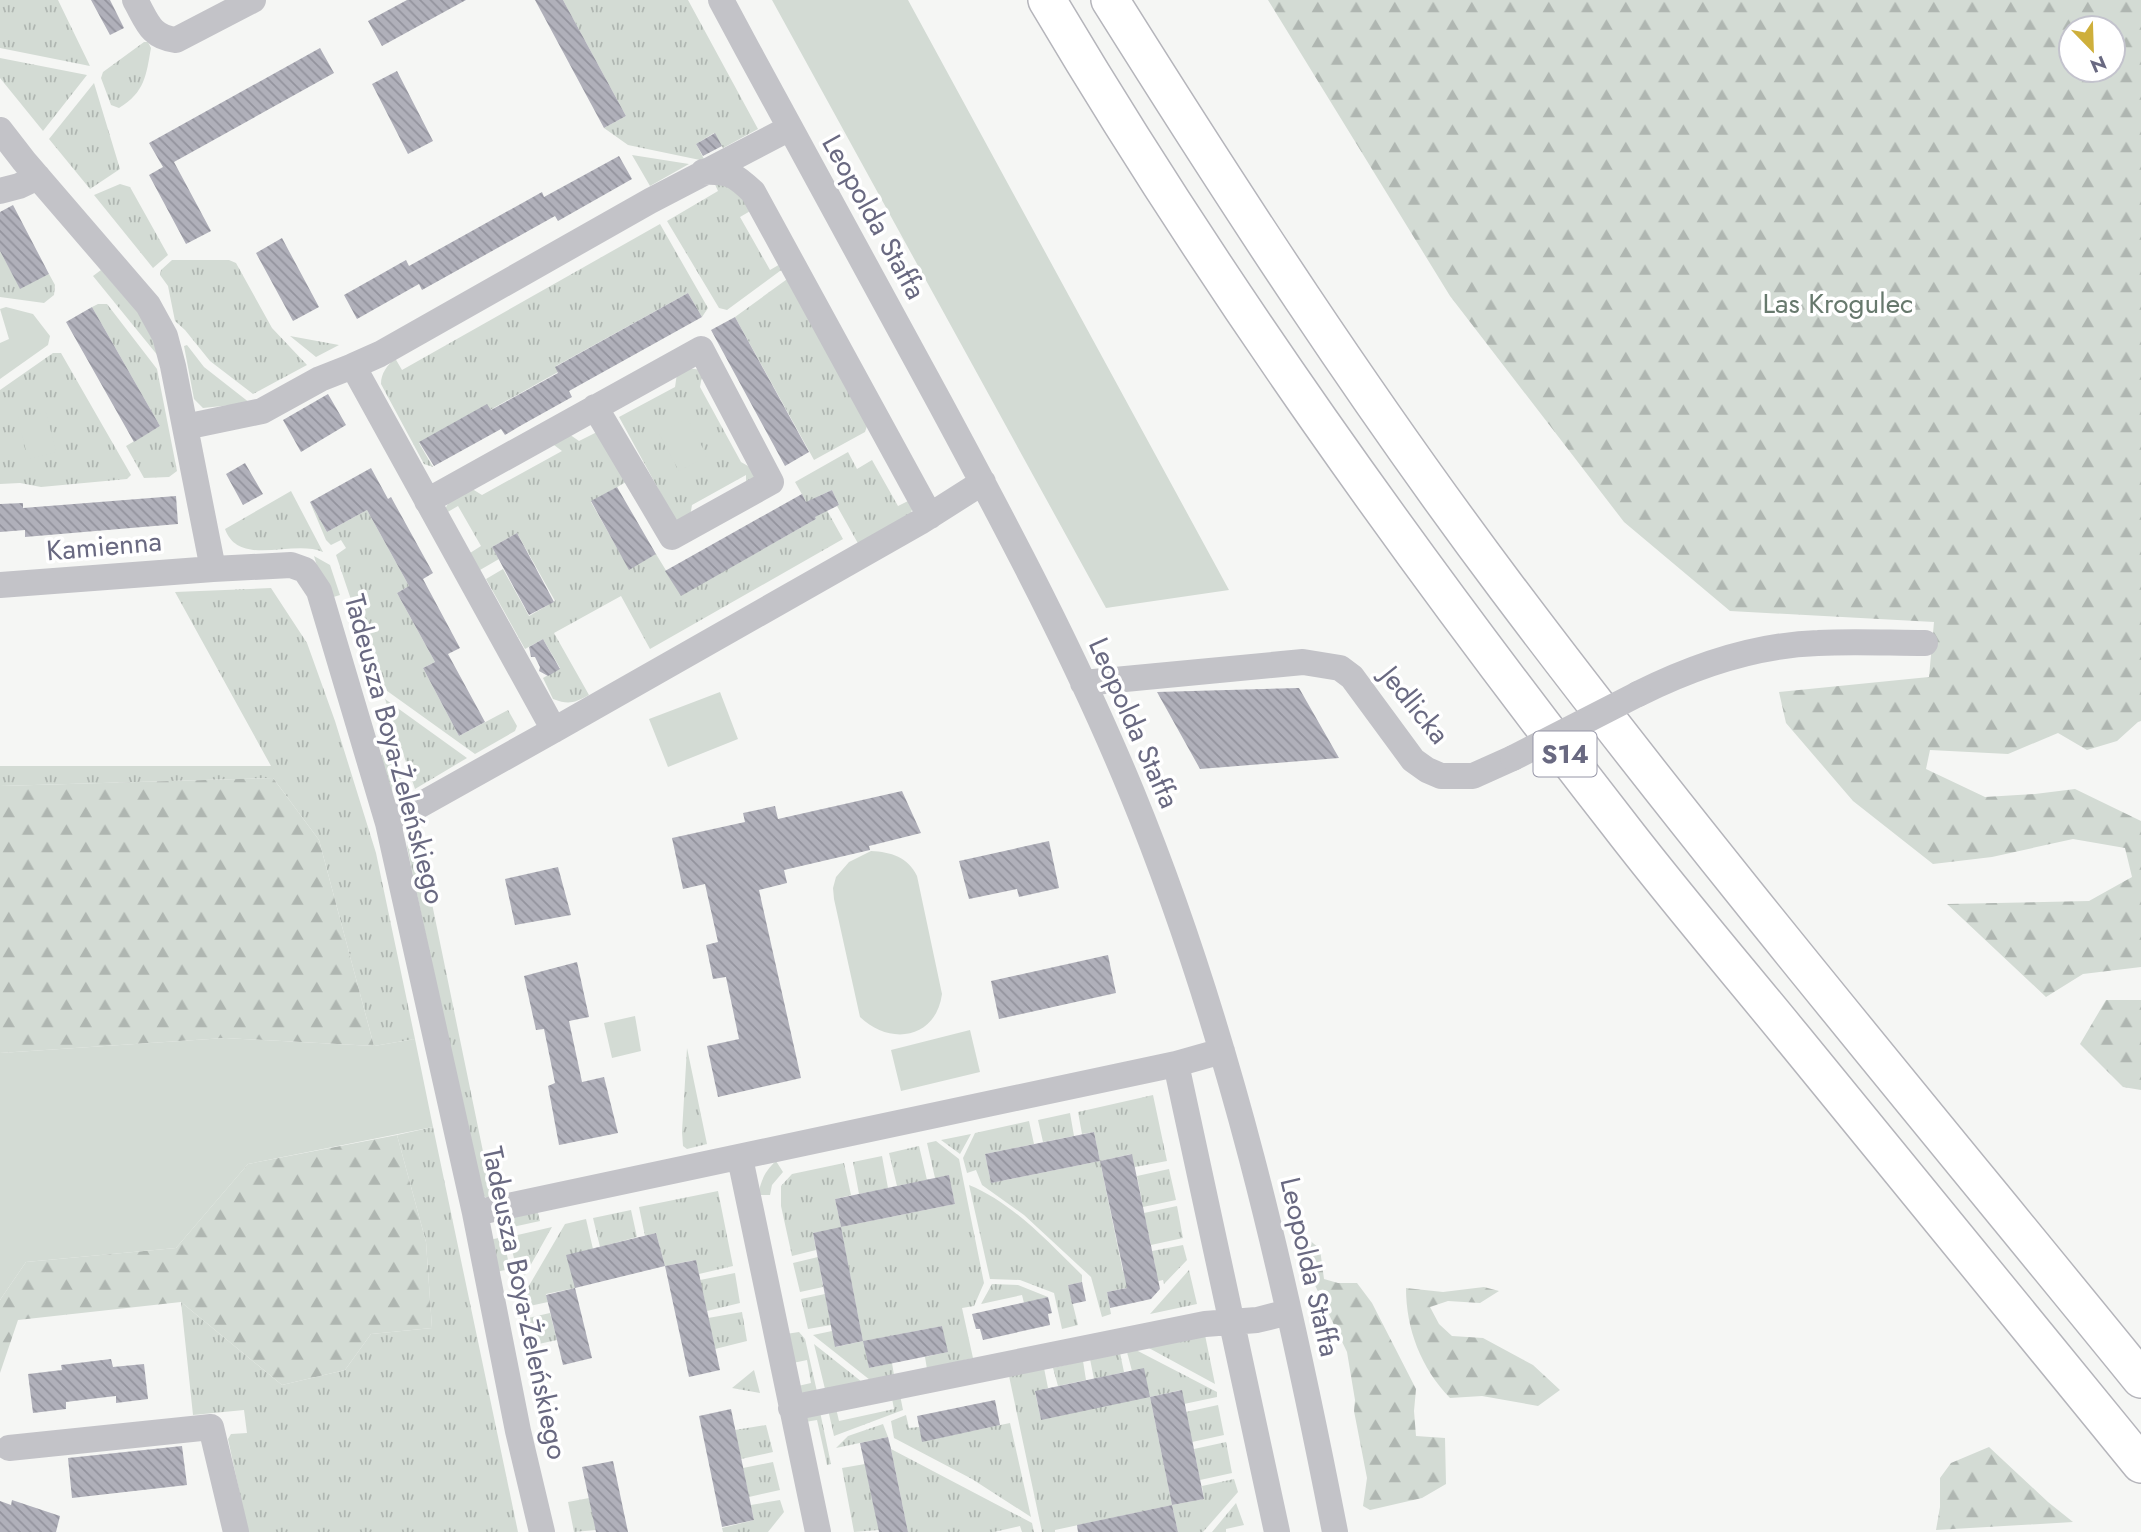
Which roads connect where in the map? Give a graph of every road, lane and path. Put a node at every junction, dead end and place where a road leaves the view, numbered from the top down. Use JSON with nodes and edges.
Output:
{"nodes":[{"id":1,"x":135,"y":0,"type":"edge"},
{"id":2,"x":253,"y":0,"type":"edge"},
{"id":3,"x":720,"y":0,"type":"edge"},
{"id":4,"x":1047,"y":0,"type":"edge"},
{"id":5,"x":1110,"y":0,"type":"edge"},
{"id":6,"x":0,"y":130,"type":"edge"},
{"id":7,"x":779,"y":134,"type":"junction"},
{"id":8,"x":703,"y":172,"type":"junction"},
{"id":9,"x":38,"y":177,"type":"junction"},
{"id":10,"x":0,"y":191,"type":"edge"},
{"id":11,"x":753,"y":192,"type":"junction"},
{"id":12,"x":353,"y":366,"type":"junction"},
{"id":13,"x":595,"y":407,"type":"junction"},
{"id":14,"x":185,"y":427,"type":"junction"},
{"id":15,"x":983,"y":482,"type":"junction"},
{"id":16,"x":427,"y":501,"type":"junction"},
{"id":17,"x":930,"y":516,"type":"junction"},
{"id":18,"x":213,"y":569,"type":"junction"},
{"id":19,"x":0,"y":584,"type":"edge"},
{"id":20,"x":1925,"y":643,"type":"dead end"},
{"id":21,"x":1083,"y":683,"type":"junction"},
{"id":22,"x":554,"y":730,"type":"junction"},
{"id":23,"x":388,"y":823,"type":"junction"},
{"id":24,"x":1223,"y":1051,"type":"junction"},
{"id":25,"x":1176,"y":1064,"type":"junction"},
{"id":26,"x":740,"y":1157,"type":"junction"},
{"id":27,"x":475,"y":1213,"type":"junction"},
{"id":28,"x":1289,"y":1312,"type":"junction"},
{"id":29,"x":1231,"y":1320,"type":"junction"},
{"id":30,"x":2141,"y":1379,"type":"edge"},
{"id":31,"x":790,"y":1408,"type":"junction"},
{"id":32,"x":9,"y":1448,"type":"dead end"},
{"id":33,"x":2141,"y":1464,"type":"edge"},
{"id":34,"x":236,"y":1532,"type":"edge"},
{"id":35,"x":542,"y":1532,"type":"edge"},
{"id":36,"x":818,"y":1532,"type":"edge"},
{"id":37,"x":1277,"y":1532,"type":"edge"},
{"id":38,"x":1335,"y":1532,"type":"edge"}],
"edges":[{"from":1,"to":2,"type":"street"},
{"from":3,"to":7,"type":"street","name":"Leopolda Staffa"},
{"from":4,"to":33,"type":"highway","number":"S14"},
{"from":5,"to":30,"type":"highway","number":"S14"},
{"from":6,"to":9,"type":"street"},
{"from":7,"to":8,"type":"street"},
{"from":7,"to":11,"type":"street"},
{"from":7,"to":15,"type":"street","name":"Leopolda Staffa"},
{"from":8,"to":11,"type":"street"},
{"from":8,"to":12,"type":"street"},
{"from":9,"to":10,"type":"street"},
{"from":9,"to":14,"type":"street"},
{"from":11,"to":17,"type":"street"},
{"from":12,"to":14,"type":"street"},
{"from":12,"to":16,"type":"street"},
{"from":13,"to":13,"type":"street"},
{"from":13,"to":16,"type":"street"},
{"from":14,"to":18,"type":"street"},
{"from":15,"to":17,"type":"street"},
{"from":15,"to":21,"type":"street","name":"Leopolda Staffa"},
{"from":16,"to":22,"type":"street"},
{"from":17,"to":22,"type":"street"},
{"from":18,"to":19,"type":"street","name":"Kamienna"},
{"from":18,"to":23,"type":"street","name":"Tadeusza Boya-Żeleńskiego"},
{"from":20,"to":21,"type":"street","name":"Jedlicka","bridge":true},
{"from":21,"to":24,"type":"street","name":"Leopolda Staffa"},
{"from":22,"to":23,"type":"street"},
{"from":23,"to":27,"type":"street","name":"Tadeusza Boya-Żeleńskiego"},
{"from":24,"to":25,"type":"street"},
{"from":24,"to":28,"type":"street","name":"Leopolda Staffa"},
{"from":25,"to":26,"type":"street"},
{"from":25,"to":29,"type":"street"},
{"from":26,"to":27,"type":"street"},
{"from":26,"to":31,"type":"street"},
{"from":27,"to":35,"type":"street","name":"Tadeusza Boya-Żeleńskiego"},
{"from":28,"to":29,"type":"street"},
{"from":28,"to":38,"type":"street","name":"Leopolda Staffa"},
{"from":29,"to":31,"type":"street"},
{"from":29,"to":37,"type":"street"},
{"from":31,"to":36,"type":"street"},
{"from":32,"to":34,"type":"street"}]}
